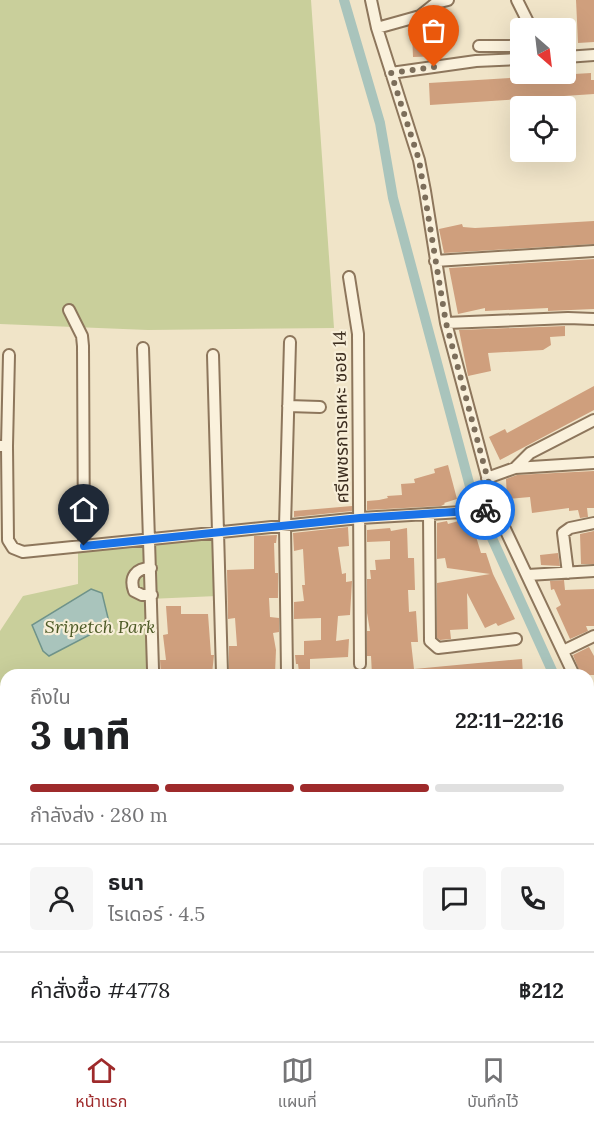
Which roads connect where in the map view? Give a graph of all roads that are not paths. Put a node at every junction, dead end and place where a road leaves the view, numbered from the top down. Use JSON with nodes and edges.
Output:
{"nodes":[{"id":1,"x":371,"y":0,"type":"edge"},
{"id":2,"x":448,"y":0,"type":"edge"},
{"id":3,"x":517,"y":0,"type":"edge"},
{"id":4,"x":526,"y":18,"type":"edge"},
{"id":5,"x":377,"y":28,"type":"junction"},
{"id":6,"x":479,"y":46,"type":"dead end"},
{"id":7,"x":510,"y":46,"type":"edge"},
{"id":8,"x":594,"y":55,"type":"edge"},
{"id":9,"x":576,"y":56,"type":"edge"},
{"id":10,"x":510,"y":59,"type":"edge"},
{"id":11,"x":391,"y":73,"type":"junction"},
{"id":12,"x":594,"y":251,"type":"edge"},
{"id":13,"x":435,"y":261,"type":"junction"},
{"id":14,"x":349,"y":277,"type":"dead end"},
{"id":15,"x":69,"y":310,"type":"dead end"},
{"id":16,"x":594,"y":319,"type":"edge"},
{"id":17,"x":446,"y":323,"type":"junction"},
{"id":18,"x":290,"y":342,"type":"dead end"},
{"id":19,"x":143,"y":348,"type":"dead end"},
{"id":20,"x":9,"y":355,"type":"dead end"},
{"id":21,"x":213,"y":355,"type":"dead end"},
{"id":22,"x":288,"y":406,"type":"junction"},
{"id":23,"x":4,"y":407,"type":"edge"},
{"id":24,"x":320,"y":407,"type":"dead end"},
{"id":25,"x":594,"y":420,"type":"edge"},
{"id":26,"x":4,"y":446,"type":"edge"},
{"id":27,"x":594,"y":463,"type":"edge"},
{"id":28,"x":515,"y":468,"type":"junction"},
{"id":29,"x":487,"y":478,"type":"junction"},
{"id":30,"x":496,"y":510,"type":"junction"},
{"id":31,"x":429,"y":514,"type":"junction"},
{"id":32,"x":360,"y":518,"type":"junction"},
{"id":33,"x":594,"y":523,"type":"edge"},
{"id":34,"x":285,"y":526,"type":"junction"},
{"id":35,"x":217,"y":534,"type":"junction"},
{"id":36,"x":150,"y":540,"type":"junction"},
{"id":37,"x":84,"y":546,"type":"junction"},
{"id":38,"x":151,"y":568,"type":"junction"},
{"id":39,"x":594,"y":572,"type":"edge"},
{"id":40,"x":568,"y":573,"type":"junction"},
{"id":41,"x":528,"y":575,"type":"junction"},
{"id":42,"x":152,"y":595,"type":"junction"},
{"id":43,"x":594,"y":636,"type":"edge"},
{"id":44,"x":516,"y":639,"type":"dead end"},
{"id":45,"x":563,"y":651,"type":"junction"},
{"id":46,"x":360,"y":664,"type":"dead end"},
{"id":47,"x":153,"y":669,"type":"dead end"},
{"id":48,"x":222,"y":669,"type":"edge"},
{"id":49,"x":287,"y":669,"type":"edge"},
{"id":50,"x":571,"y":669,"type":"edge"}],
"edges":[{"from":1,"to":5,"type":"street"},
{"from":2,"to":5,"type":"street"},
{"from":3,"to":4,"type":"street"},
{"from":5,"to":11,"type":"street"},
{"from":6,"to":7,"type":"street"},
{"from":8,"to":9,"type":"street"},
{"from":10,"to":11,"type":"street"},
{"from":11,"to":13,"type":"street"},
{"from":12,"to":13,"type":"street"},
{"from":13,"to":17,"type":"street"},
{"from":14,"to":32,"type":"street","name":"ศรีเพชรการเคหะ ซอย 14"},
{"from":15,"to":37,"type":"street"},
{"from":16,"to":17,"type":"street"},
{"from":17,"to":29,"type":"street"},
{"from":18,"to":22,"type":"street"},
{"from":19,"to":36,"type":"street"},
{"from":20,"to":23,"type":"street"},
{"from":21,"to":35,"type":"street"},
{"from":22,"to":24,"type":"street"},
{"from":22,"to":34,"type":"street"},
{"from":23,"to":26,"type":"street"},
{"from":25,"to":28,"type":"street"},
{"from":26,"to":37,"type":"street"},
{"from":27,"to":28,"type":"street"},
{"from":28,"to":29,"type":"street"},
{"from":29,"to":30,"type":"street"},
{"from":30,"to":31,"type":"street"},
{"from":30,"to":41,"type":"street"},
{"from":31,"to":32,"type":"street"},
{"from":31,"to":44,"type":"street"},
{"from":32,"to":34,"type":"street"},
{"from":32,"to":46,"type":"street","name":"ศรีเพชรการเคหะ ซอย 14"},
{"from":33,"to":40,"type":"street"},
{"from":34,"to":35,"type":"street"},
{"from":34,"to":49,"type":"street"},
{"from":35,"to":36,"type":"street"},
{"from":35,"to":48,"type":"street"},
{"from":36,"to":37,"type":"street"},
{"from":36,"to":38,"type":"street"},
{"from":38,"to":42,"type":"street"},
{"from":38,"to":42,"type":"street"},
{"from":39,"to":40,"type":"street"},
{"from":40,"to":41,"type":"street"},
{"from":41,"to":45,"type":"street"},
{"from":42,"to":47,"type":"street"},
{"from":43,"to":45,"type":"street"},
{"from":45,"to":50,"type":"street"}]}
